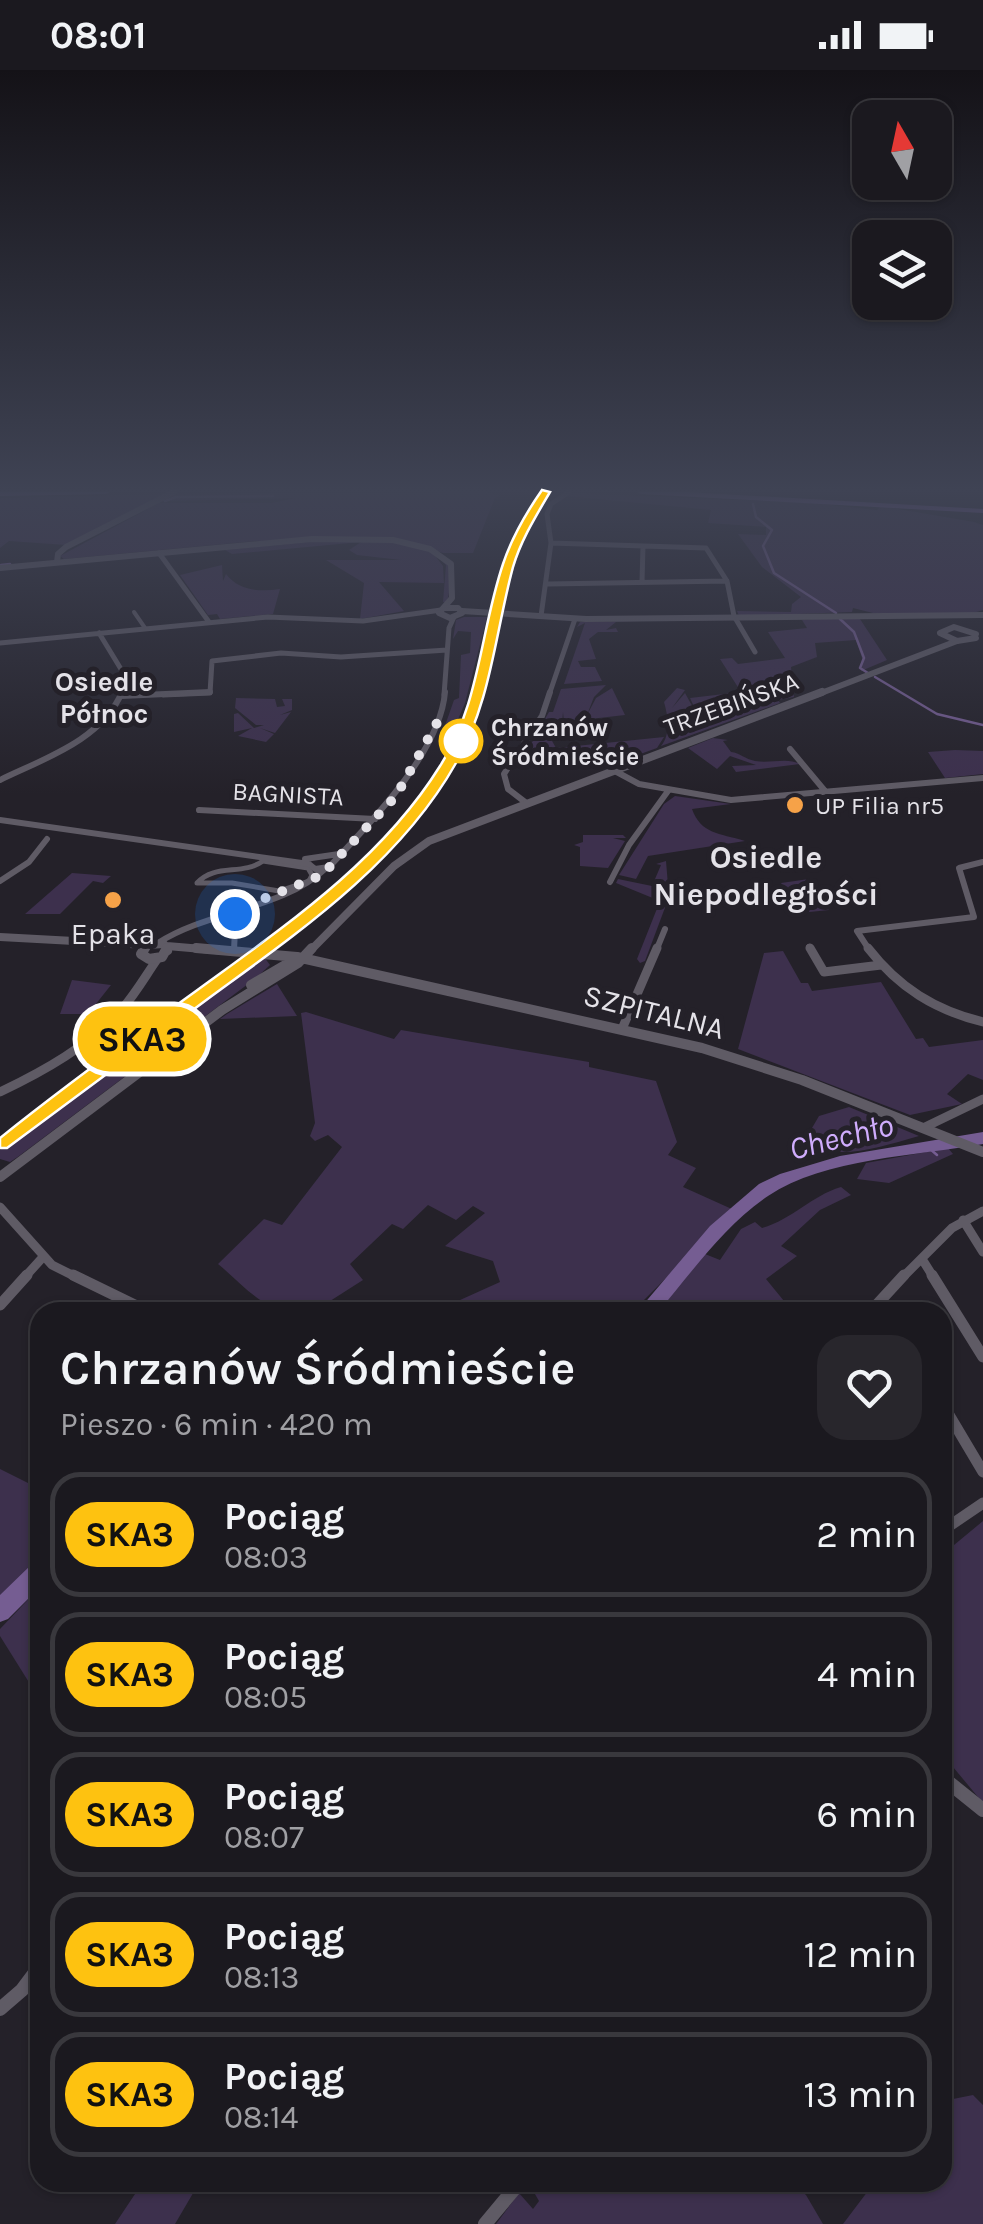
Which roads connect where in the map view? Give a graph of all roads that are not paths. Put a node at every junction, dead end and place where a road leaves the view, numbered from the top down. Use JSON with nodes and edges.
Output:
{"nodes":[{"id":1,"x":187,"y":593,"type":"edge"},
{"id":2,"x":452,"y":593,"type":"edge"},
{"id":3,"x":546,"y":593,"type":"edge"},
{"id":4,"x":730,"y":593,"type":"edge"},
{"id":5,"x":452,"y":598,"type":"junction"},
{"id":6,"x":134,"y":612,"type":"dead end"},
{"id":7,"x":443,"y":612,"type":"junction"},
{"id":8,"x":459,"y":613,"type":"junction"},
{"id":9,"x":541,"y":616,"type":"junction"},
{"id":10,"x":983,"y":616,"type":"edge"},
{"id":11,"x":576,"y":619,"type":"junction"},
{"id":12,"x":736,"y":619,"type":"junction"},
{"id":13,"x":209,"y":622,"type":"junction"},
{"id":14,"x":145,"y":628,"type":"junction"},
{"id":15,"x":449,"y":628,"type":"junction"},
{"id":16,"x":100,"y":633,"type":"junction"},
{"id":17,"x":941,"y":635,"type":"junction"},
{"id":18,"x":981,"y":635,"type":"edge"},
{"id":19,"x":959,"y":641,"type":"junction"},
{"id":20,"x":0,"y":644,"type":"edge"},
{"id":21,"x":447,"y":650,"type":"junction"},
{"id":22,"x":755,"y":652,"type":"dead end"},
{"id":23,"x":869,"y":674,"type":"junction"},
{"id":24,"x":121,"y":696,"type":"junction"},
{"id":25,"x":790,"y":749,"type":"dead end"},
{"id":26,"x":613,"y":770,"type":"junction"},
{"id":27,"x":983,"y":778,"type":"edge"},
{"id":28,"x":0,"y":780,"type":"edge"},
{"id":29,"x":668,"y":791,"type":"junction"},
{"id":30,"x":825,"y":791,"type":"junction"},
{"id":31,"x":525,"y":802,"type":"junction"},
{"id":32,"x":198,"y":810,"type":"dead end"},
{"id":33,"x":375,"y":819,"type":"junction"},
{"id":34,"x":0,"y":820,"type":"edge"},
{"id":35,"x":48,"y":839,"type":"dead end"},
{"id":36,"x":342,"y":853,"type":"joint"},
{"id":37,"x":983,"y":862,"type":"edge"},
{"id":38,"x":328,"y":863,"type":"junction"},
{"id":39,"x":312,"y":864,"type":"junction"},
{"id":40,"x":261,"y":866,"type":"joint"},
{"id":41,"x":312,"y":880,"type":"junction"},
{"id":42,"x":0,"y":881,"type":"edge"},
{"id":43,"x":610,"y":882,"type":"dead end"},
{"id":44,"x":236,"y":910,"type":"junction"},
{"id":45,"x":978,"y":919,"type":"edge"},
{"id":46,"x":665,"y":929,"type":"dead end"},
{"id":47,"x":0,"y":937,"type":"edge"},
{"id":48,"x":809,"y":946,"type":"dead end"},
{"id":49,"x":159,"y":949,"type":"junction"},
{"id":50,"x":234,"y":950,"type":"junction"},
{"id":51,"x":146,"y":958,"type":"joint"},
{"id":52,"x":302,"y":958,"type":"junction"},
{"id":53,"x":881,"y":965,"type":"junction"},
{"id":54,"x":140,"y":982,"type":"junction"},
{"id":55,"x":983,"y":1022,"type":"edge"},
{"id":56,"x":622,"y":1028,"type":"junction"},
{"id":57,"x":0,"y":1089,"type":"edge"},
{"id":58,"x":983,"y":1099,"type":"edge"},
{"id":59,"x":923,"y":1128,"type":"junction"},
{"id":60,"x":983,"y":1152,"type":"edge"},
{"id":61,"x":0,"y":1177,"type":"edge"},
{"id":62,"x":0,"y":1207,"type":"edge"},
{"id":63,"x":983,"y":1211,"type":"edge"},
{"id":64,"x":962,"y":1220,"type":"junction"},
{"id":65,"x":983,"y":1252,"type":"edge"},
{"id":66,"x":43,"y":1257,"type":"junction"},
{"id":67,"x":922,"y":1259,"type":"junction"},
{"id":68,"x":882,"y":1301,"type":"edge"},
{"id":69,"x":127,"y":1302,"type":"edge"},
{"id":70,"x":949,"y":1302,"type":"edge"},
{"id":71,"x":0,"y":1305,"type":"edge"},
{"id":72,"x":952,"y":1307,"type":"edge"},
{"id":73,"x":983,"y":1357,"type":"edge"},
{"id":74,"x":952,"y":1420,"type":"edge"},
{"id":75,"x":983,"y":1472,"type":"edge"},
{"id":76,"x":983,"y":1503,"type":"edge"},
{"id":77,"x":952,"y":1523,"type":"edge"},
{"id":78,"x":952,"y":1785,"type":"edge"},
{"id":79,"x":983,"y":1810,"type":"edge"},
{"id":80,"x":30,"y":1979,"type":"edge"},
{"id":81,"x":0,"y":2009,"type":"edge"},
{"id":82,"x":512,"y":2192,"type":"edge"},
{"id":83,"x":485,"y":2224,"type":"edge"}],
"edges":[{"from":1,"to":13,"type":"street"},
{"from":2,"to":5,"type":"main road"},
{"from":3,"to":9,"type":"street"},
{"from":4,"to":12,"type":"street"},
{"from":5,"to":7,"type":"main road"},
{"from":5,"to":8,"type":"main road"},
{"from":6,"to":14,"type":"street"},
{"from":7,"to":8,"type":"main road"},
{"from":7,"to":13,"type":"street"},
{"from":7,"to":15,"type":"street"},
{"from":8,"to":9,"type":"main road"},
{"from":8,"to":15,"type":"street"},
{"from":9,"to":11,"type":"main road"},
{"from":10,"to":12,"type":"main road"},
{"from":11,"to":12,"type":"main road"},
{"from":11,"to":31,"type":"street"},
{"from":12,"to":22,"type":"street"},
{"from":13,"to":14,"type":"street"},
{"from":14,"to":16,"type":"street"},
{"from":15,"to":21,"type":"street"},
{"from":16,"to":20,"type":"street"},
{"from":16,"to":24,"type":"street"},
{"from":17,"to":18,"type":"main road"},
{"from":17,"to":19,"type":"main road"},
{"from":17,"to":23,"type":"street","name":"TRZEBIŃSKA"},
{"from":18,"to":19,"type":"main road"},
{"from":19,"to":23,"type":"street","name":"TRZEBIŃSKA"},
{"from":21,"to":24,"type":"street"},
{"from":21,"to":33,"type":"street"},
{"from":23,"to":26,"type":"street","name":"TRZEBIŃSKA"},
{"from":24,"to":28,"type":"street"},
{"from":25,"to":30,"type":"street"},
{"from":26,"to":29,"type":"street"},
{"from":26,"to":31,"type":"street","name":"TRZEBIŃSKA"},
{"from":27,"to":30,"type":"street"},
{"from":29,"to":30,"type":"street"},
{"from":29,"to":43,"type":"street"},
{"from":31,"to":52,"type":"street","name":"TRZEBIŃSKA"},
{"from":32,"to":33,"type":"street","name":"BAGNISTA"},
{"from":33,"to":36,"type":"street"},
{"from":34,"to":39,"type":"street"},
{"from":35,"to":42,"type":"street"},
{"from":36,"to":38,"type":"street"},
{"from":37,"to":45,"type":"street"},
{"from":38,"to":39,"type":"street"},
{"from":38,"to":41,"type":"street"},
{"from":39,"to":41,"type":"street"},
{"from":40,"to":40,"type":"street"},
{"from":41,"to":44,"type":"street"},
{"from":44,"to":49,"type":"street"},
{"from":44,"to":50,"type":"street"},
{"from":45,"to":53,"type":"street"},
{"from":46,"to":56,"type":"street"},
{"from":47,"to":49,"type":"street","name":"SZPITALNA"},
{"from":48,"to":53,"type":"street"},
{"from":49,"to":50,"type":"street","name":"SZPITALNA"},
{"from":49,"to":51,"type":"street"},
{"from":49,"to":54,"type":"street"},
{"from":50,"to":52,"type":"street","name":"SZPITALNA"},
{"from":51,"to":54,"type":"street"},
{"from":52,"to":56,"type":"street","name":"SZPITALNA"},
{"from":52,"to":61,"type":"street","name":"TRZEBIŃSKA"},
{"from":53,"to":55,"type":"street"},
{"from":54,"to":57,"type":"street"},
{"from":56,"to":59,"type":"street","name":"SZPITALNA"},
{"from":58,"to":59,"type":"street"},
{"from":59,"to":60,"type":"street","name":"SZPITALNA"},
{"from":62,"to":66,"type":"street"},
{"from":63,"to":64,"type":"street"},
{"from":64,"to":65,"type":"street"},
{"from":64,"to":67,"type":"street"},
{"from":66,"to":69,"type":"street"},
{"from":66,"to":71,"type":"street"},
{"from":67,"to":68,"type":"street"},
{"from":67,"to":70,"type":"street"},
{"from":72,"to":73,"type":"street"},
{"from":74,"to":75,"type":"street"},
{"from":76,"to":77,"type":"street"},
{"from":78,"to":79,"type":"street"},
{"from":80,"to":81,"type":"street"},
{"from":82,"to":83,"type":"street"}]}
